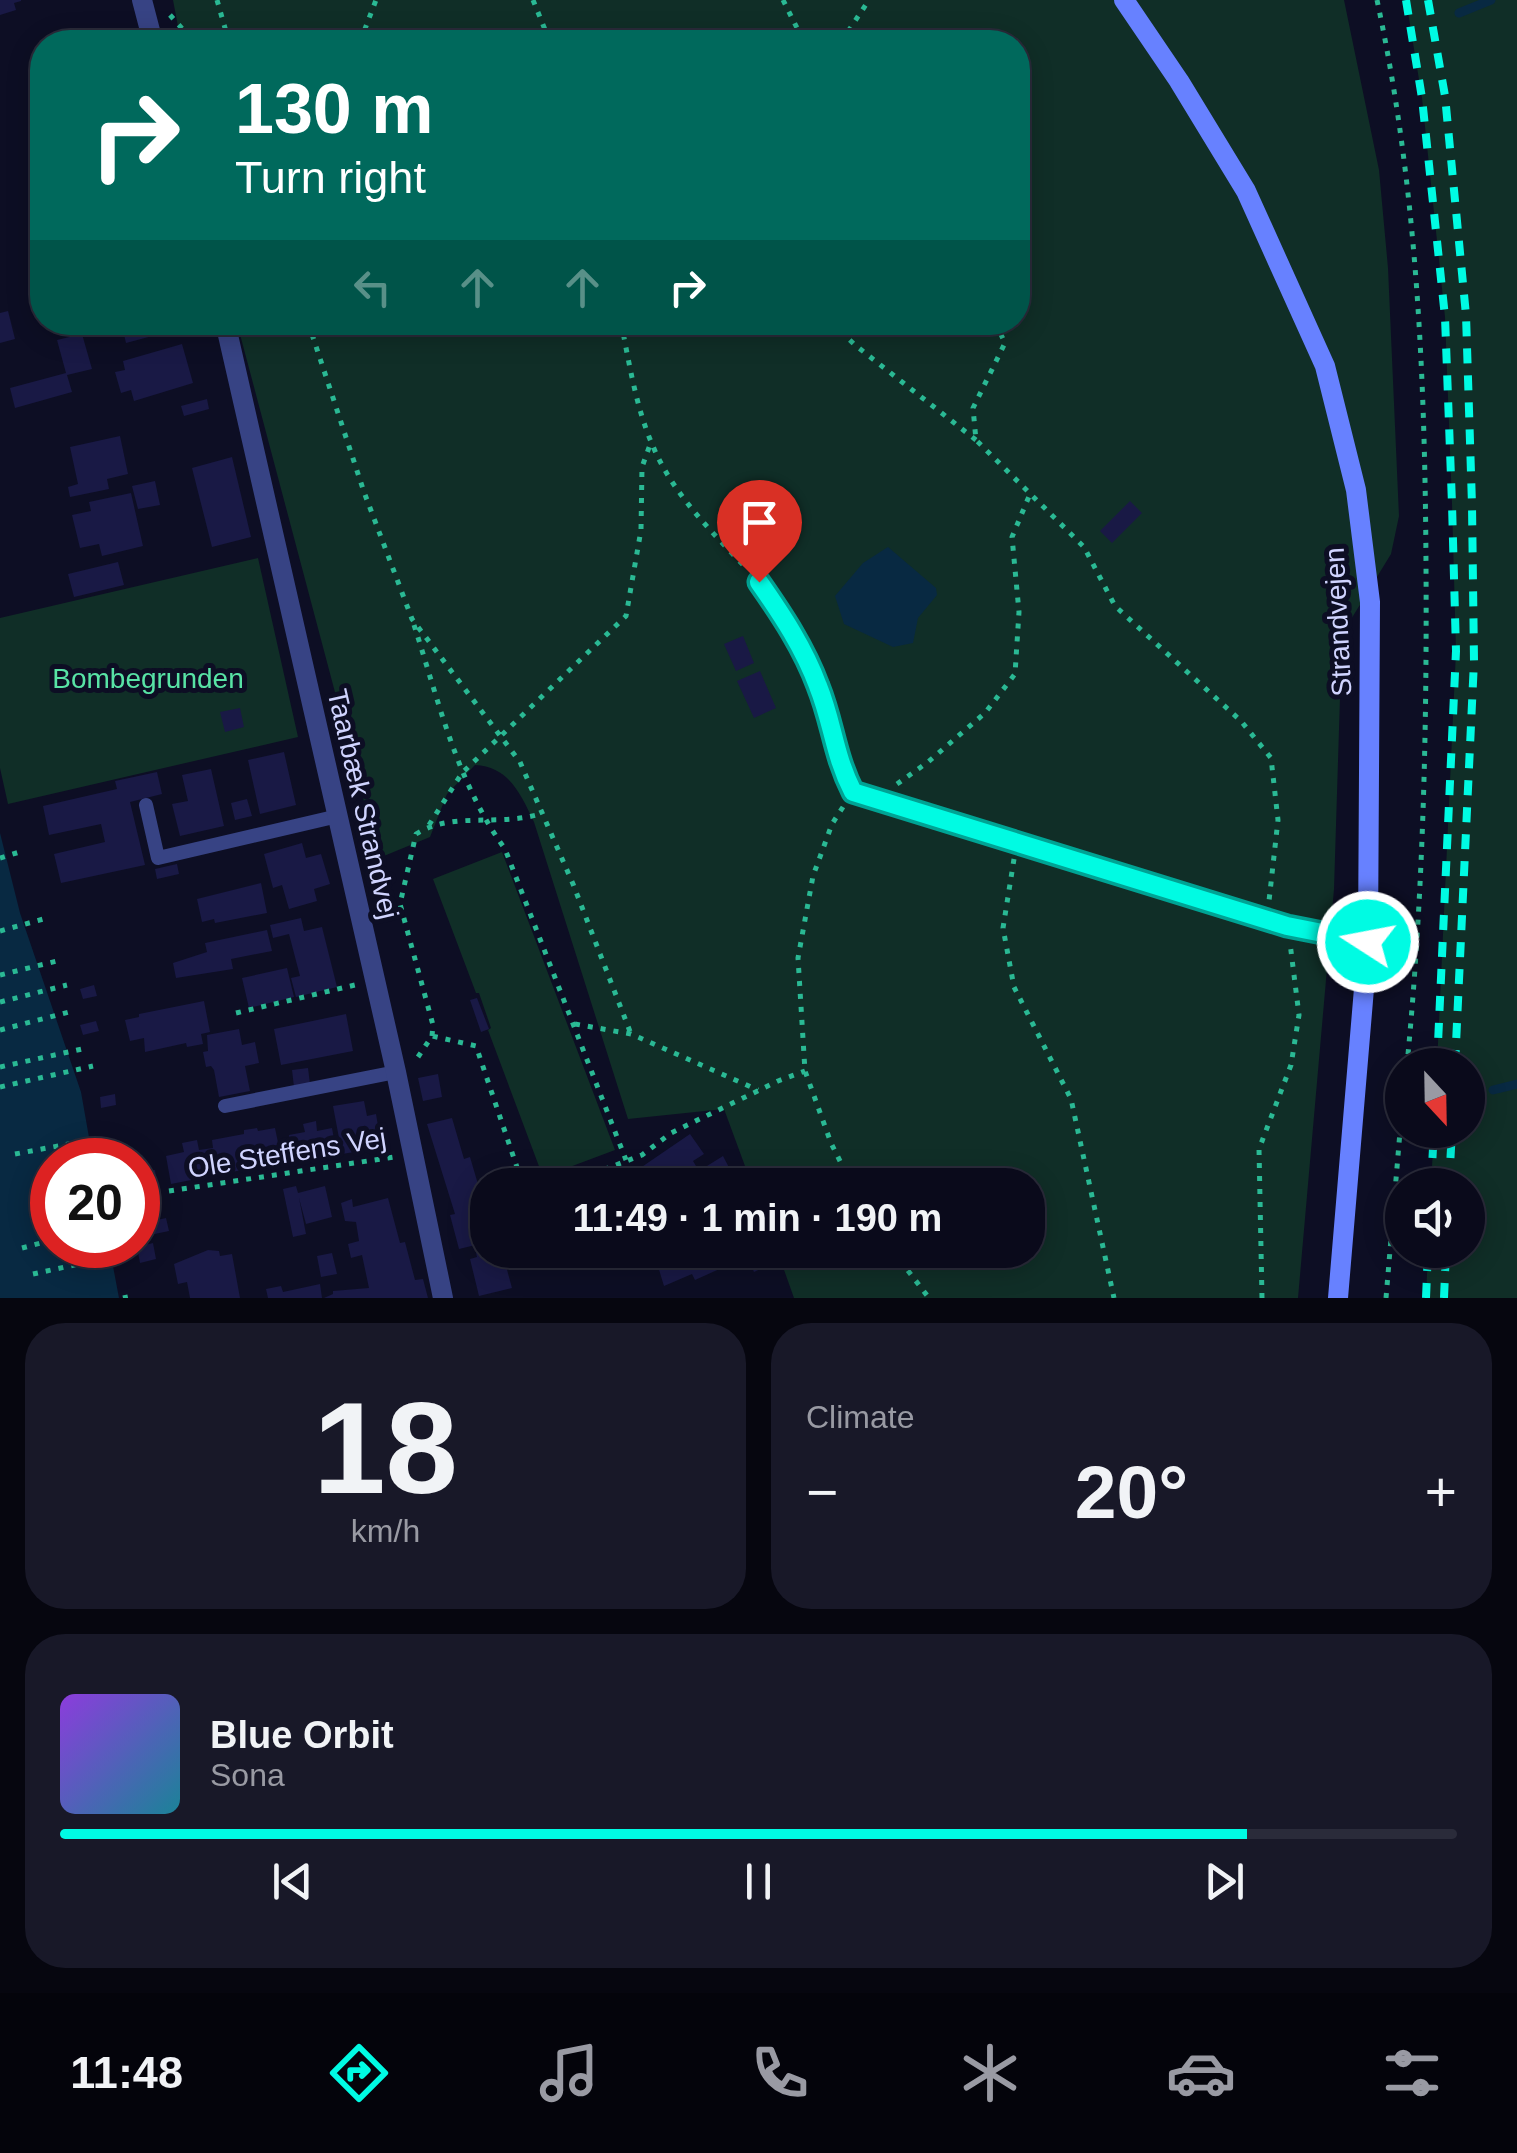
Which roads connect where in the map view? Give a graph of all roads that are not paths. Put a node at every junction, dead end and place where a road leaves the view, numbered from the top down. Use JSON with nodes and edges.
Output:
{"nodes":[{"id":1,"x":142,"y":0,"type":"edge"},
{"id":2,"x":1124,"y":0,"type":"edge"},
{"id":3,"x":151,"y":30,"type":"edge"},
{"id":4,"x":227,"y":335,"type":"edge"},
{"id":5,"x":759,"y":582,"type":"road end"},
{"id":6,"x":146,"y":805,"type":"dead end"},
{"id":7,"x":338,"y":816,"type":"junction"},
{"id":8,"x":1368,"y":942,"type":"junction"},
{"id":9,"x":396,"y":1072,"type":"junction"},
{"id":10,"x":225,"y":1106,"type":"dead end"},
{"id":11,"x":442,"y":1298,"type":"edge"},
{"id":12,"x":1338,"y":1298,"type":"edge"}],
"edges":[{"from":1,"to":3,"type":"street"},
{"from":2,"to":8,"type":"main road","name":"Strandvejen"},
{"from":4,"to":7,"type":"street","name":"Taarbæk Strandvej"},
{"from":5,"to":8,"type":"lane"},
{"from":6,"to":7,"type":"lane"},
{"from":7,"to":9,"type":"street","name":"Taarbæk Strandvej"},
{"from":8,"to":12,"type":"main road","name":"Strandvejen"},
{"from":9,"to":10,"type":"lane"},
{"from":9,"to":11,"type":"street","name":"Taarbæk Strandvej"}]}
